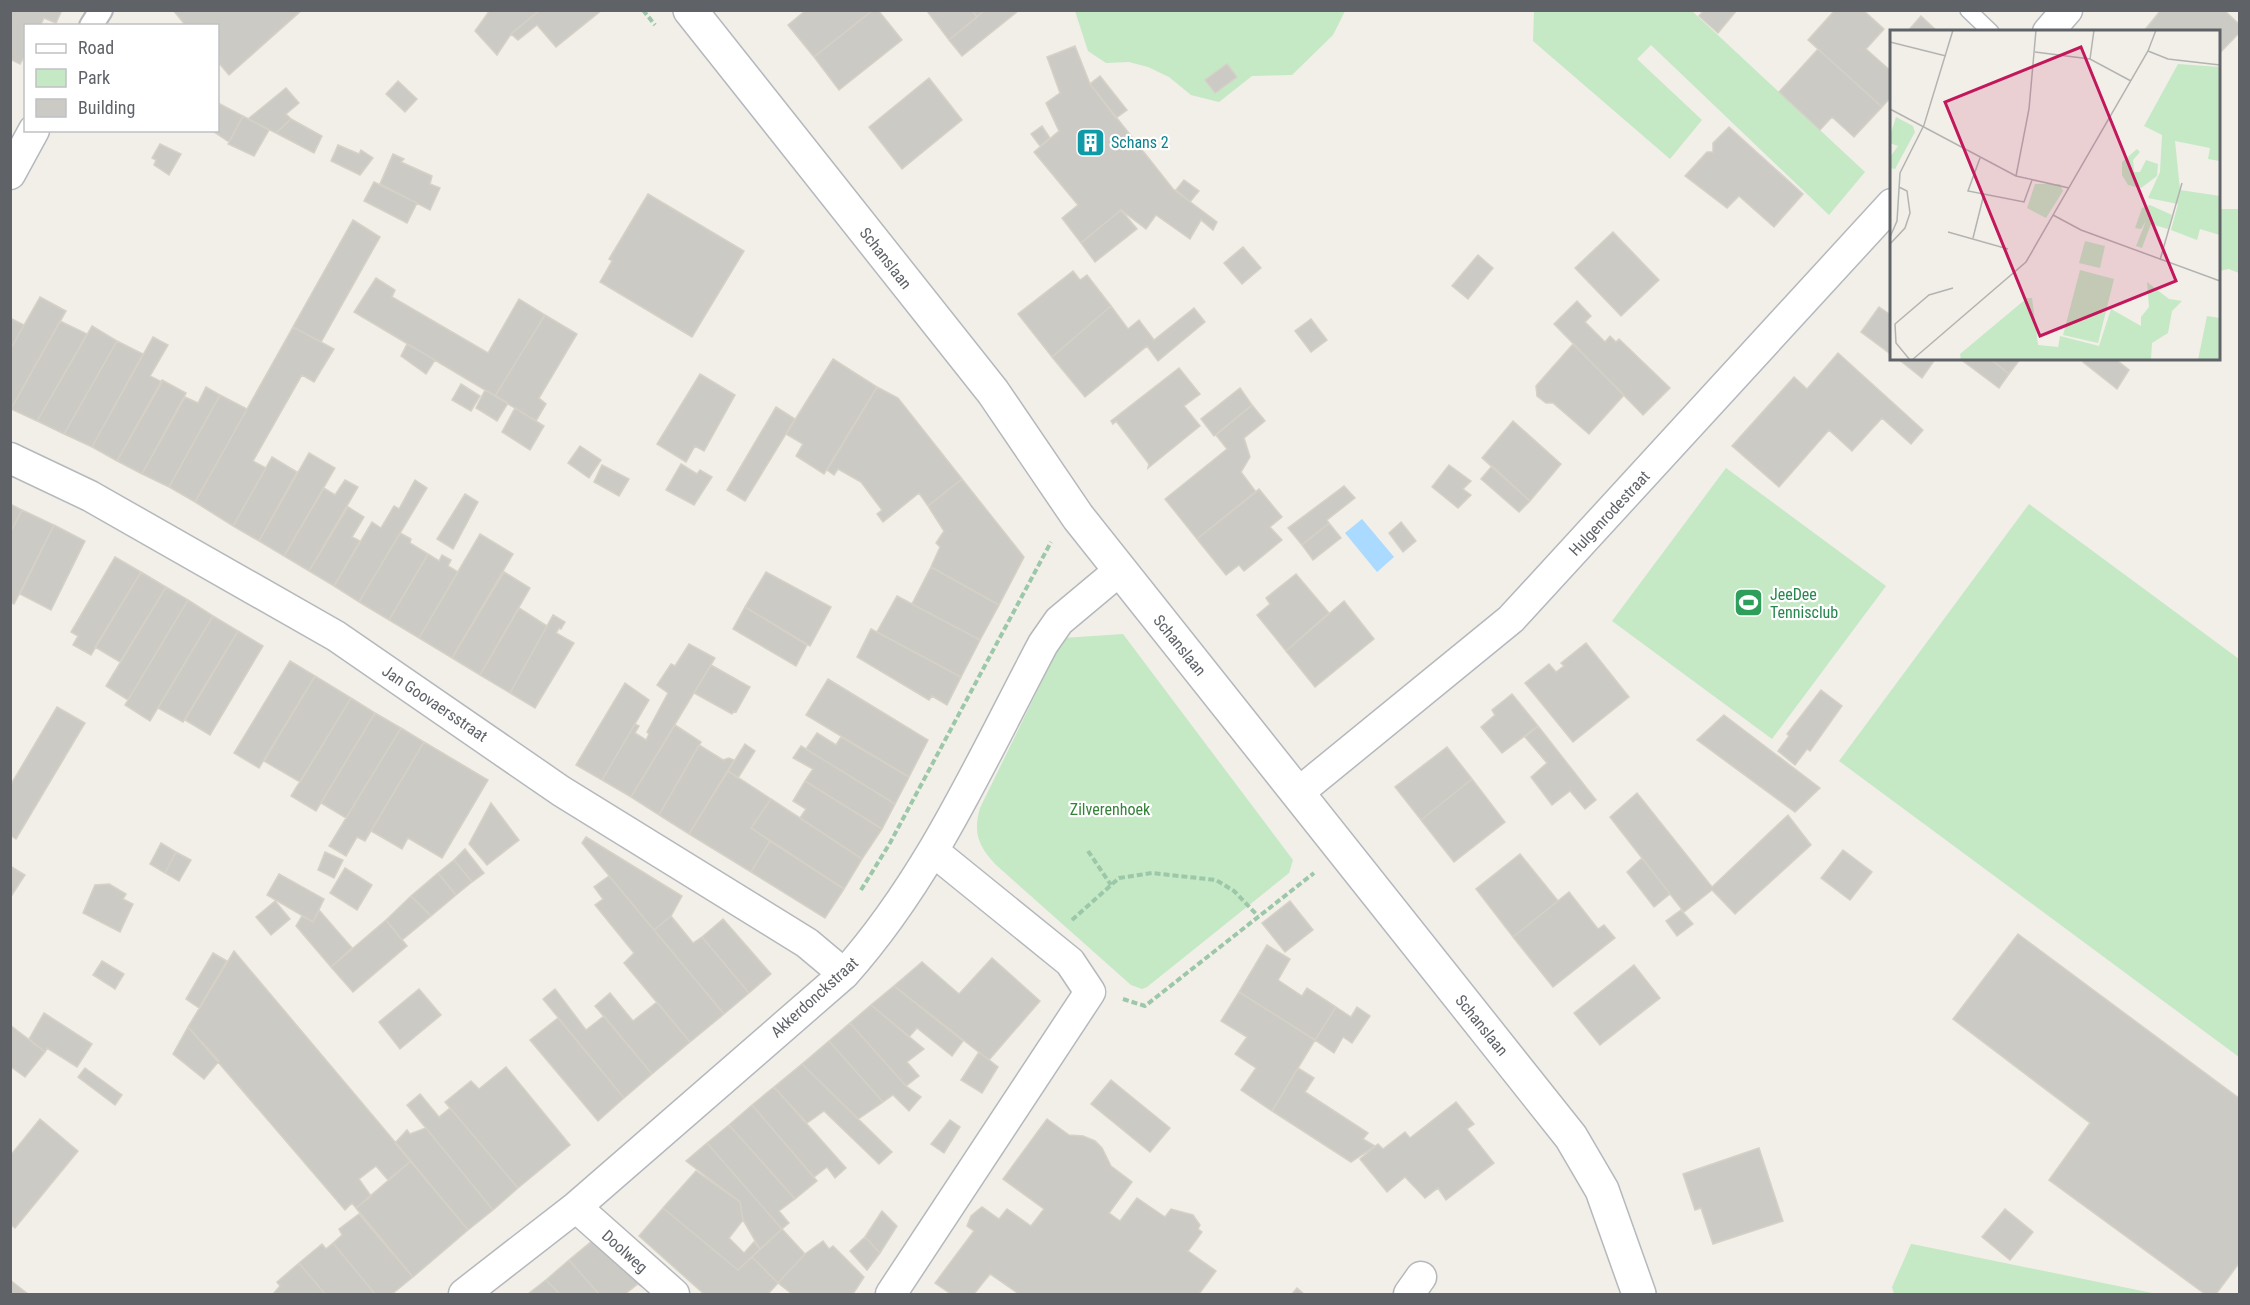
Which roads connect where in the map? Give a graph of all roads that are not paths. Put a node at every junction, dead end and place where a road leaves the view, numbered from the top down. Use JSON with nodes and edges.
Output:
{"nodes":[{"id":1,"x":101,"y":10,"type":"edge"},
{"id":2,"x":690,"y":10,"type":"edge"},
{"id":3,"x":1968,"y":10,"type":"edge"},
{"id":4,"x":2067,"y":10,"type":"edge"},
{"id":5,"x":92,"y":24,"type":"edge"},
{"id":6,"x":1989,"y":30,"type":"edge"},
{"id":7,"x":2050,"y":30,"type":"edge"},
{"id":8,"x":33,"y":132,"type":"edge"},
{"id":9,"x":10,"y":174,"type":"edge"},
{"id":10,"x":1890,"y":206,"type":"edge"},
{"id":11,"x":10,"y":458,"type":"edge"},
{"id":12,"x":1120,"y":570,"type":"junction"},
{"id":13,"x":1298,"y":793,"type":"junction"},
{"id":14,"x":933,"y":851,"type":"junction"},
{"id":15,"x":844,"y":974,"type":"junction"},
{"id":16,"x":576,"y":1207,"type":"junction"},
{"id":17,"x":464,"y":1294,"type":"edge"},
{"id":18,"x":674,"y":1294,"type":"edge"},
{"id":19,"x":892,"y":1294,"type":"edge"},
{"id":20,"x":1639,"y":1294,"type":"edge"}],
"edges":[{"from":1,"to":5,"type":"street"},
{"from":2,"to":12,"type":"street","name":"Schanslaan"},
{"from":3,"to":6,"type":"lane"},
{"from":4,"to":7,"type":"street"},
{"from":8,"to":9,"type":"street"},
{"from":10,"to":13,"type":"street","name":"Hulgenrodestraat"},
{"from":11,"to":15,"type":"street","name":"Jan Goovaersstraat"},
{"from":12,"to":13,"type":"street","name":"Schanslaan"},
{"from":12,"to":14,"type":"street","name":"Akkerdonckstraat"},
{"from":13,"to":20,"type":"street","name":"Schanslaan"},
{"from":14,"to":15,"type":"street","name":"Akkerdonckstraat"},
{"from":14,"to":19,"type":"street"},
{"from":15,"to":16,"type":"street","name":"Akkerdonckstraat"},
{"from":16,"to":17,"type":"street","name":"Akkerdonckstraat"},
{"from":16,"to":18,"type":"street","name":"Doolweg"}]}
